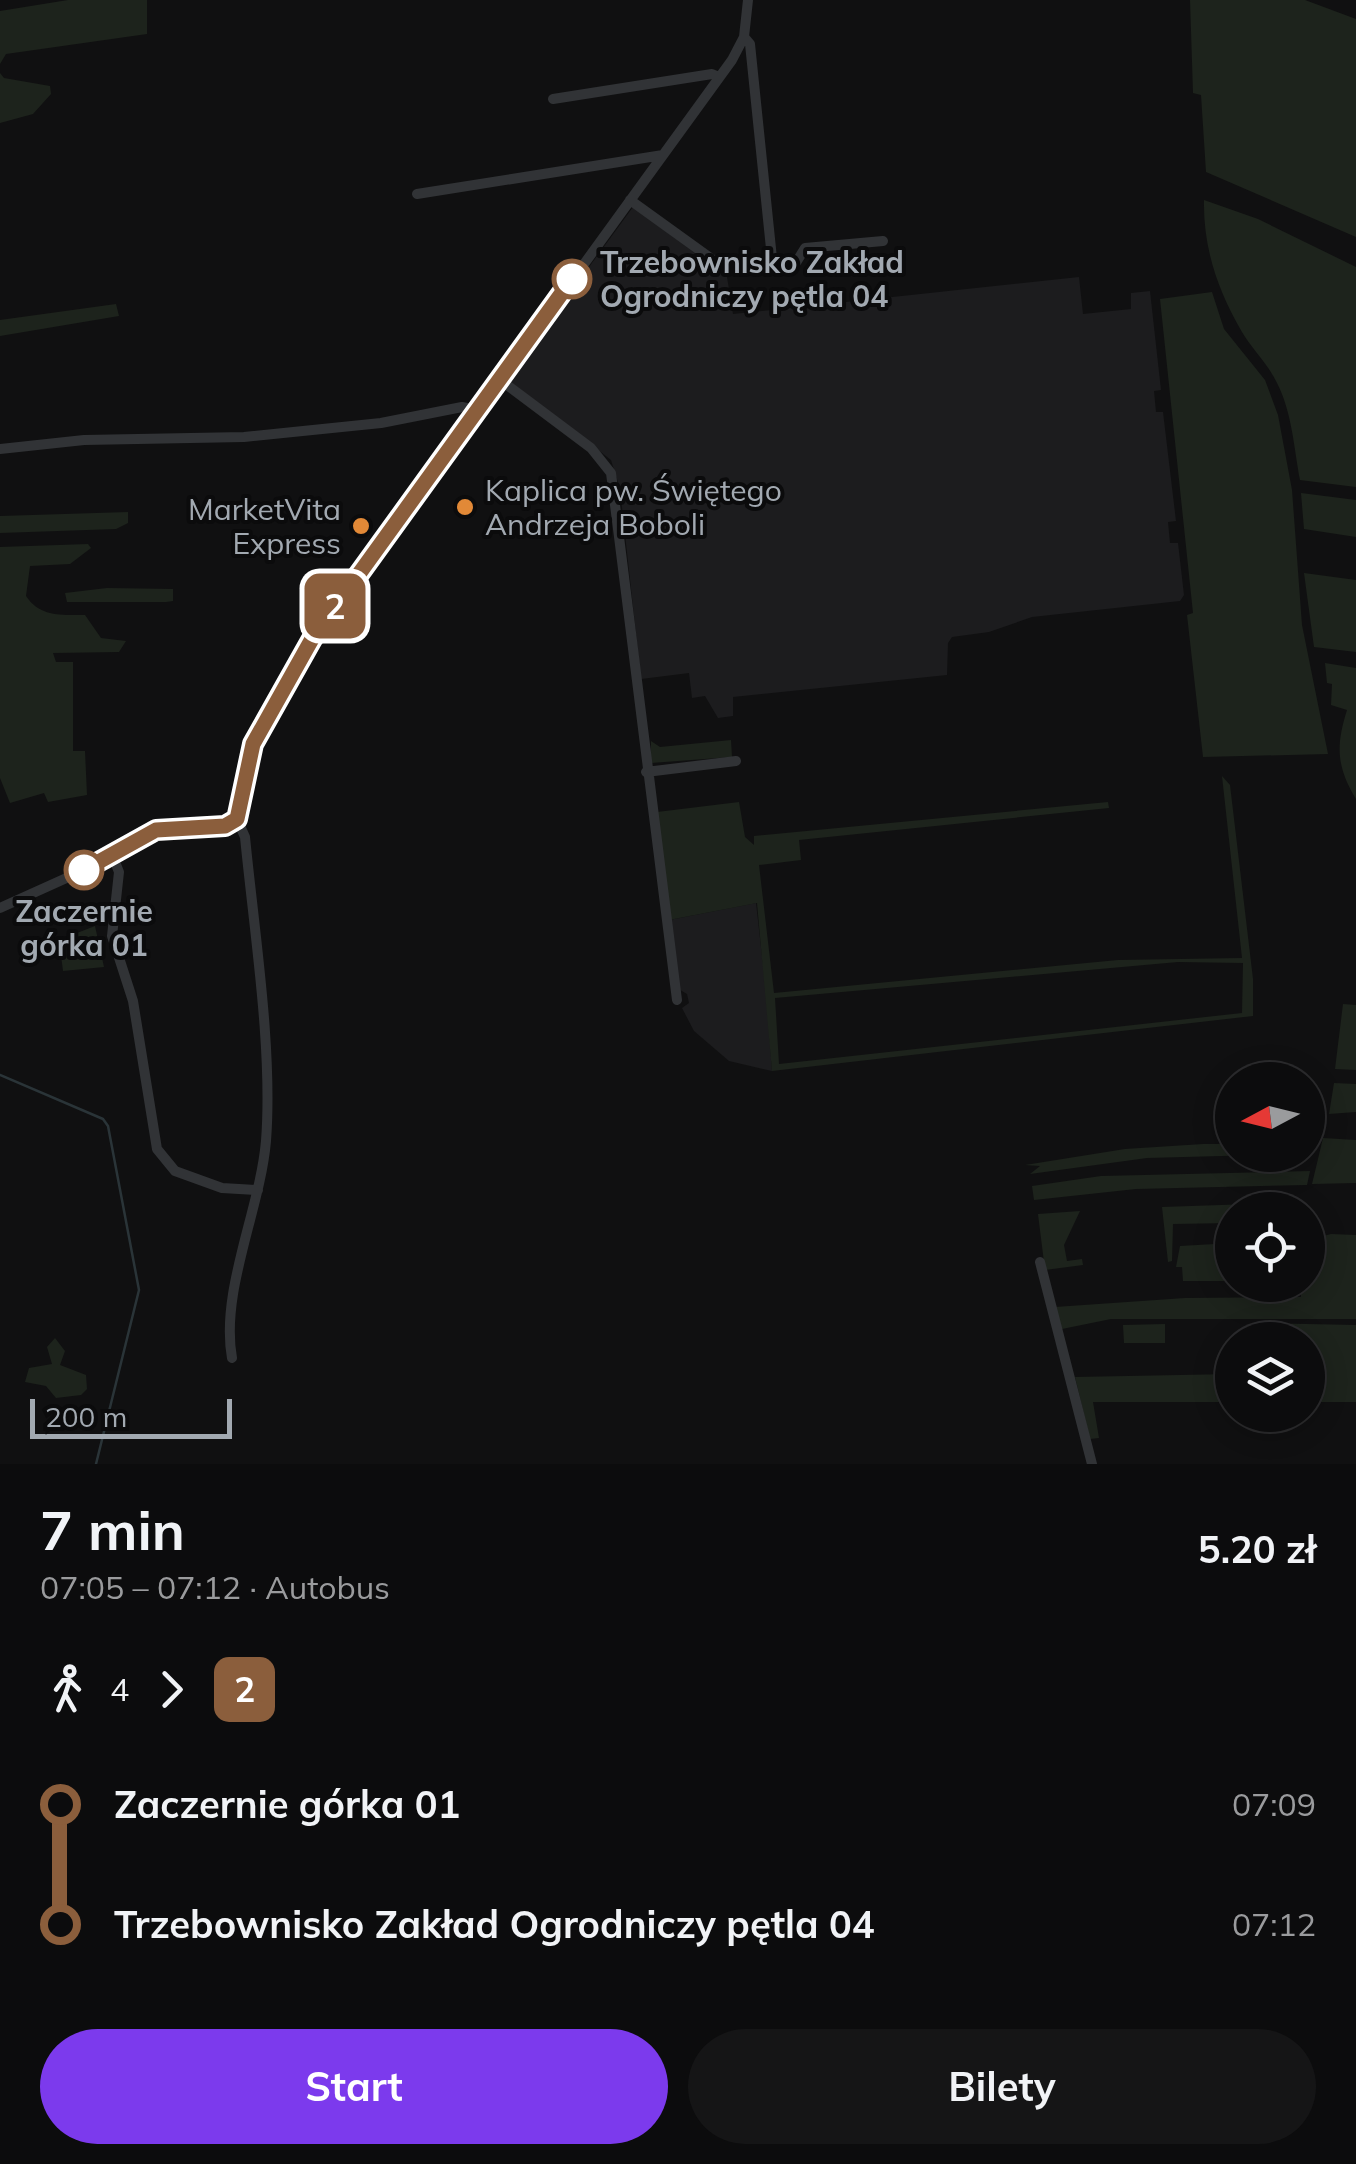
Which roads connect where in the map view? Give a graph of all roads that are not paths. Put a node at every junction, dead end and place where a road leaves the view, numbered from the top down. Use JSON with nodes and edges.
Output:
{"nodes":[{"id":1,"x":748,"y":0,"type":"edge"},
{"id":2,"x":744,"y":37,"type":"junction"},
{"id":3,"x":720,"y":77,"type":"junction"},
{"id":4,"x":553,"y":98,"type":"dead end"},
{"id":5,"x":663,"y":155,"type":"junction"},
{"id":6,"x":417,"y":194,"type":"dead end"},
{"id":7,"x":630,"y":200,"type":"junction"},
{"id":8,"x":882,"y":242,"type":"dead end"},
{"id":9,"x":773,"y":268,"type":"junction"},
{"id":10,"x":499,"y":379,"type":"junction"},
{"id":11,"x":476,"y":410,"type":"junction"},
{"id":12,"x":0,"y":449,"type":"edge"},
{"id":13,"x":736,"y":761,"type":"dead end"},
{"id":14,"x":646,"y":772,"type":"junction"},
{"id":15,"x":237,"y":819,"type":"junction"},
{"id":16,"x":114,"y":857,"type":"junction"},
{"id":17,"x":0,"y":908,"type":"edge"},
{"id":18,"x":677,"y":1000,"type":"dead end"},
{"id":19,"x":258,"y":1190,"type":"junction"},
{"id":20,"x":1040,"y":1262,"type":"dead end"},
{"id":21,"x":232,"y":1358,"type":"dead end"},
{"id":22,"x":1092,"y":1464,"type":"edge"}],
"edges":[{"from":1,"to":2,"type":"street"},
{"from":2,"to":3,"type":"street"},
{"from":2,"to":9,"type":"street"},
{"from":3,"to":4,"type":"street"},
{"from":3,"to":5,"type":"street"},
{"from":5,"to":6,"type":"street"},
{"from":5,"to":7,"type":"street"},
{"from":7,"to":9,"type":"street"},
{"from":7,"to":10,"type":"street"},
{"from":8,"to":9,"type":"street"},
{"from":10,"to":11,"type":"street"},
{"from":10,"to":14,"type":"street"},
{"from":11,"to":12,"type":"street"},
{"from":11,"to":15,"type":"street"},
{"from":13,"to":14,"type":"street"},
{"from":14,"to":18,"type":"street"},
{"from":15,"to":16,"type":"street"},
{"from":15,"to":19,"type":"street"},
{"from":16,"to":17,"type":"street"},
{"from":16,"to":19,"type":"street"},
{"from":19,"to":21,"type":"street"},
{"from":20,"to":22,"type":"street"}]}
